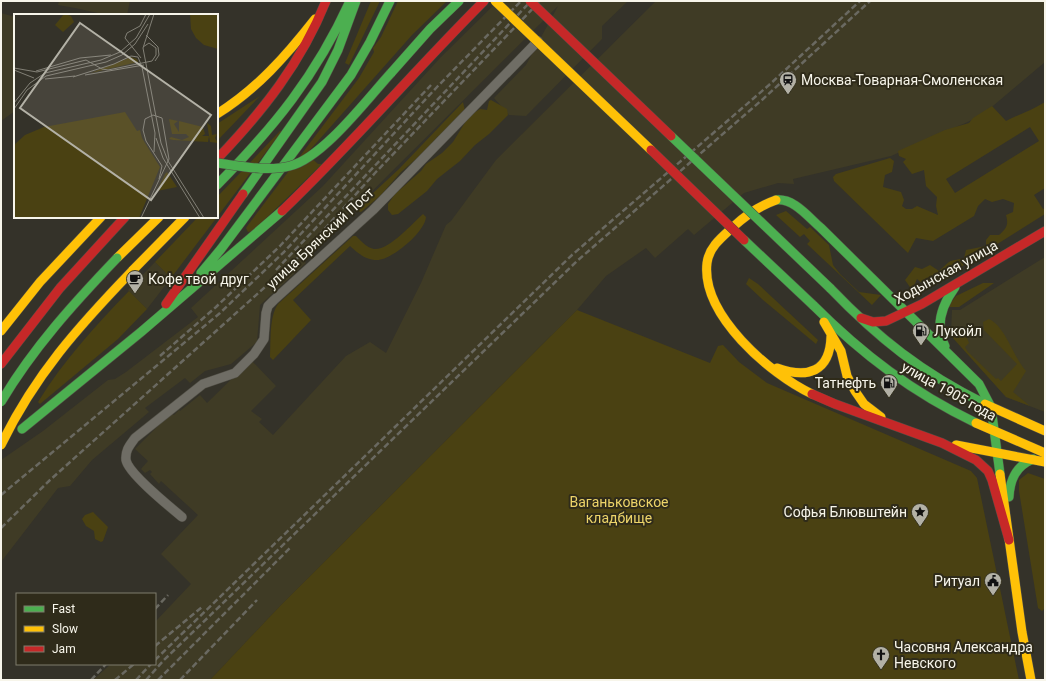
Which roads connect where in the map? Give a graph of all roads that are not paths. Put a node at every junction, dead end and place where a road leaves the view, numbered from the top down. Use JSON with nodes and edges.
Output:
{"nodes":[{"id":1,"x":350,"y":1,"type":"edge"},
{"id":2,"x":356,"y":1,"type":"edge"},
{"id":3,"x":390,"y":1,"type":"edge"},
{"id":4,"x":459,"y":1,"type":"edge"},
{"id":5,"x":484,"y":1,"type":"edge"},
{"id":6,"x":495,"y":1,"type":"edge"},
{"id":7,"x":502,"y":1,"type":"edge"},
{"id":8,"x":530,"y":1,"type":"edge"},
{"id":9,"x":325,"y":4,"type":"edge"},
{"id":10,"x":538,"y":41,"type":"junction"},
{"id":11,"x":218,"y":113,"type":"edge"},
{"id":12,"x":218,"y":158,"type":"edge"},
{"id":13,"x":218,"y":163,"type":"edge"},
{"id":14,"x":218,"y":184,"type":"edge"},
{"id":15,"x":100,"y":218,"type":"edge"},
{"id":16,"x":124,"y":218,"type":"edge"},
{"id":17,"x":158,"y":218,"type":"edge"},
{"id":18,"x":184,"y":218,"type":"edge"},
{"id":19,"x":1045,"y":231,"type":"edge"},
{"id":20,"x":957,"y":284,"type":"junction"},
{"id":21,"x":813,"y":306,"type":"junction"},
{"id":22,"x":907,"y":311,"type":"junction"},
{"id":23,"x":163,"y":314,"type":"junction"},
{"id":24,"x":858,"y":317,"type":"junction"},
{"id":25,"x":1,"y":332,"type":"edge"},
{"id":26,"x":141,"y":332,"type":"junction"},
{"id":27,"x":832,"y":336,"type":"junction"},
{"id":28,"x":948,"y":351,"type":"junction"},
{"id":29,"x":762,"y":361,"type":"junction"},
{"id":30,"x":1,"y":364,"type":"edge"},
{"id":31,"x":1,"y":402,"type":"edge"},
{"id":32,"x":991,"y":407,"type":"junction"},
{"id":33,"x":894,"y":427,"type":"junction"},
{"id":34,"x":22,"y":428,"type":"dead end"},
{"id":35,"x":1045,"y":431,"type":"edge"},
{"id":36,"x":995,"y":432,"type":"junction"},
{"id":37,"x":942,"y":443,"type":"junction"},
{"id":38,"x":1,"y":445,"type":"edge"},
{"id":39,"x":998,"y":452,"type":"junction"},
{"id":40,"x":1045,"y":453,"type":"edge"},
{"id":41,"x":1033,"y":459,"type":"junction"},
{"id":42,"x":1045,"y":462,"type":"edge"},
{"id":43,"x":182,"y":517,"type":"dead end"},
{"id":44,"x":1009,"y":540,"type":"junction"},
{"id":45,"x":1032,"y":680,"type":"edge"}],
"edges":[{"from":1,"to":14,"type":"main road"},
{"from":2,"to":26,"type":"main road"},
{"from":3,"to":23,"type":"main road"},
{"from":4,"to":13,"type":"main road","bridge":true},
{"from":5,"to":23,"type":"main road"},
{"from":6,"to":10,"type":"main road","bridge":true},
{"from":7,"to":10,"type":"main road","bridge":true},
{"from":8,"to":24,"type":"main road","name":"улица 1905 года","bridge":true},
{"from":9,"to":11,"type":"main road"},
{"from":9,"to":12,"type":"main road"},
{"from":10,"to":21,"type":"main road","bridge":true},
{"from":10,"to":43,"type":"street","name":"улица Брянский Пост"},
{"from":15,"to":25,"type":"main road"},
{"from":16,"to":30,"type":"main road"},
{"from":17,"to":31,"type":"main road","bridge":true},
{"from":18,"to":38,"type":"main road","bridge":true},
{"from":19,"to":20,"type":"main road","name":"Ходынская улица"},
{"from":20,"to":22,"type":"main road","name":"Ходынская улица"},
{"from":20,"to":28,"type":"main road"},
{"from":21,"to":27,"type":"main road"},
{"from":21,"to":36,"type":"main road","name":"улица 1905 года"},
{"from":22,"to":24,"type":"main road","name":"Ходынская улица"},
{"from":22,"to":28,"type":"main road"},
{"from":22,"to":29,"type":"main road"},
{"from":23,"to":26,"type":"main road"},
{"from":24,"to":32,"type":"main road","name":"улица 1905 года"},
{"from":26,"to":34,"type":"main road"},
{"from":27,"to":29,"type":"main road"},
{"from":27,"to":33,"type":"main road"},
{"from":28,"to":32,"type":"main road"},
{"from":29,"to":33,"type":"main road"},
{"from":32,"to":35,"type":"main road","name":"улица 1905 года"},
{"from":32,"to":36,"type":"main road"},
{"from":33,"to":37,"type":"main road"},
{"from":36,"to":39,"type":"main road"},
{"from":36,"to":40,"type":"main road","name":"улица 1905 года"},
{"from":37,"to":39,"type":"main road"},
{"from":37,"to":44,"type":"main road"},
{"from":39,"to":41,"type":"main road"},
{"from":39,"to":44,"type":"main road"},
{"from":41,"to":42,"type":"main road"},
{"from":41,"to":44,"type":"main road"},
{"from":44,"to":45,"type":"main road"}]}
